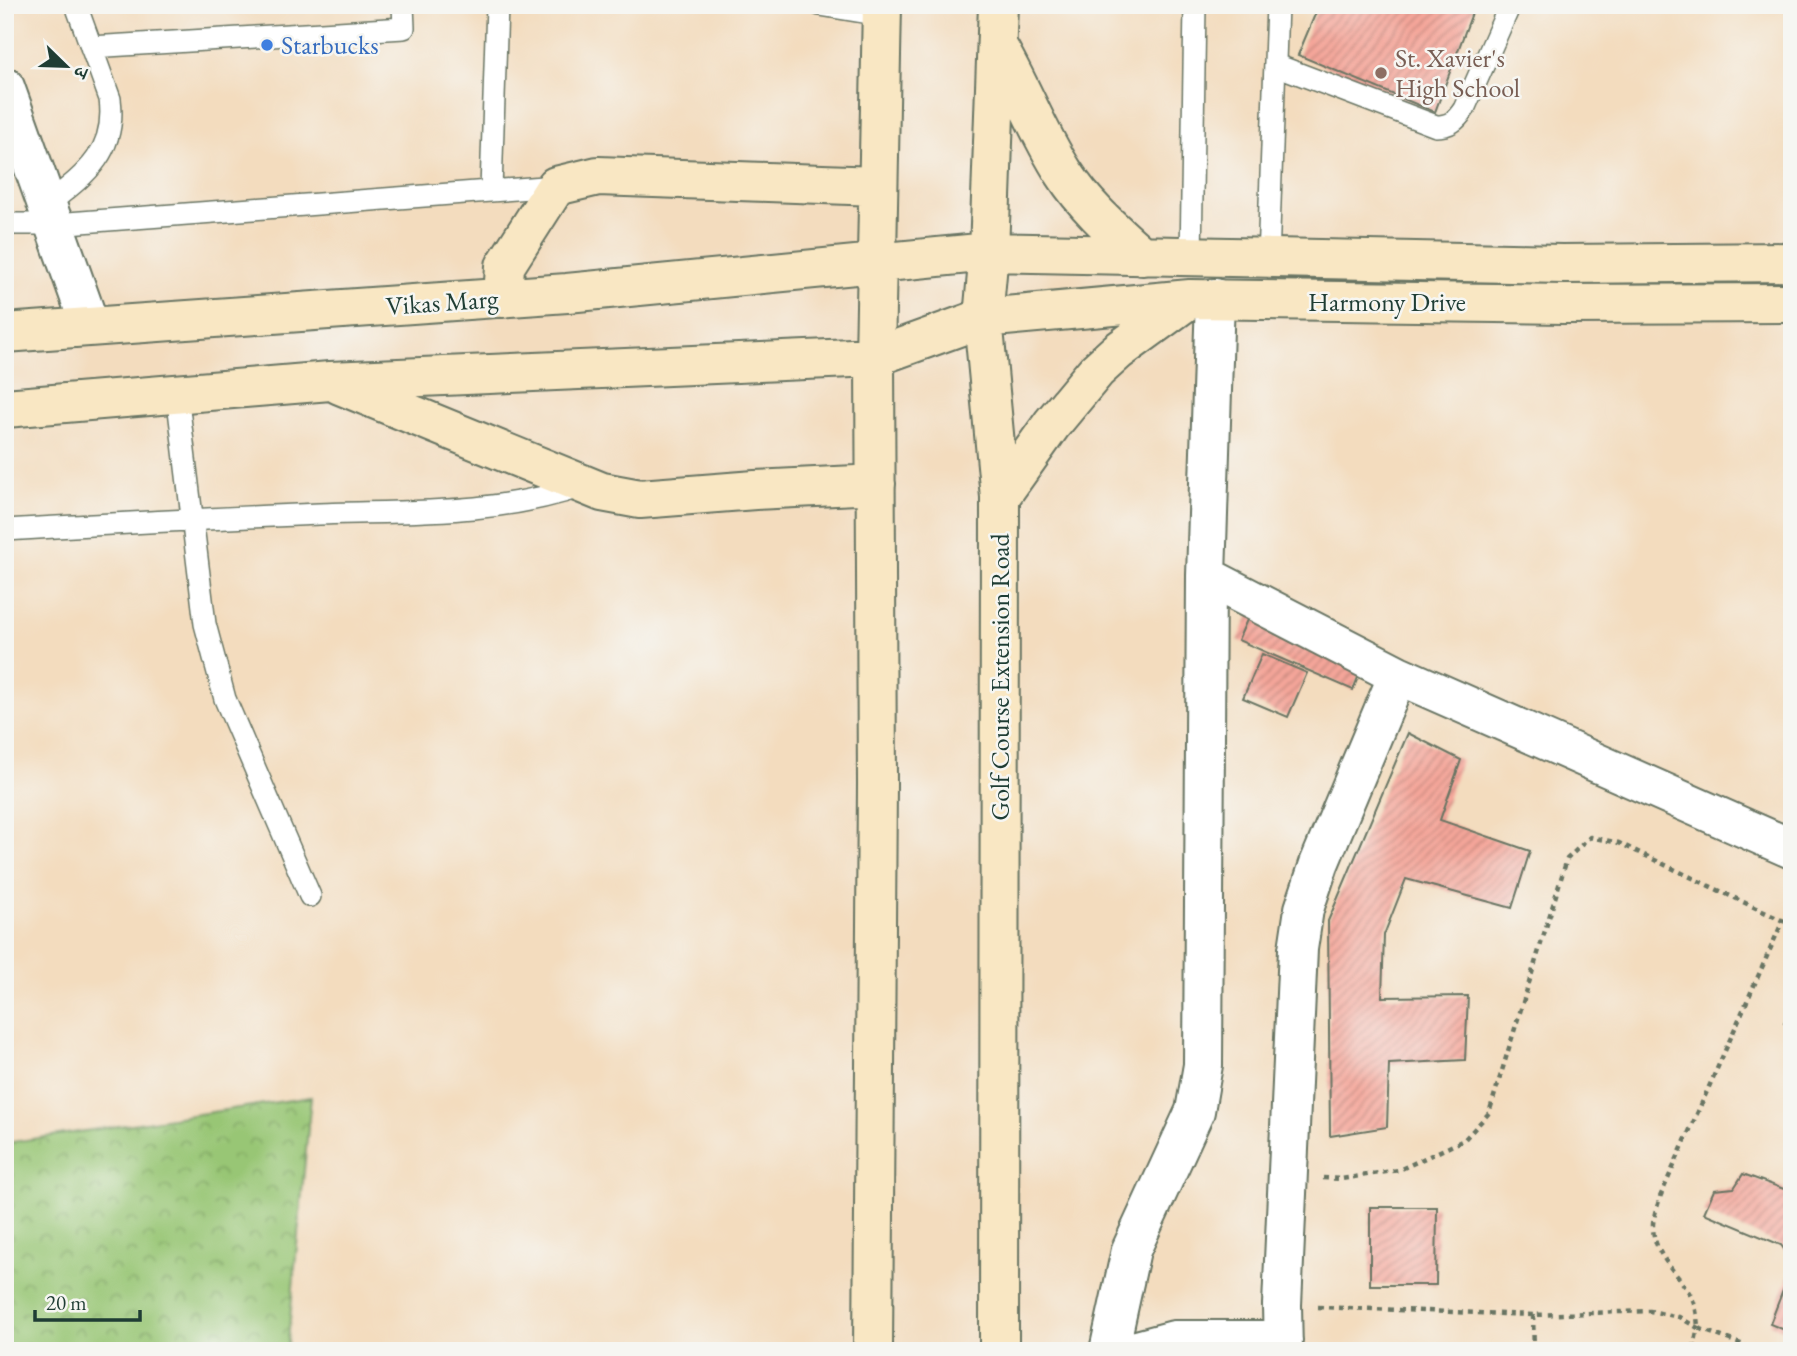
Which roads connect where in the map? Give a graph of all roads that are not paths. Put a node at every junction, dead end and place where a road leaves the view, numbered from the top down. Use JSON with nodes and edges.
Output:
{"nodes":[{"id":1,"x":76,"y":5,"type":"edge"},
{"id":2,"x":403,"y":5,"type":"edge"},
{"id":3,"x":498,"y":5,"type":"edge"},
{"id":4,"x":820,"y":5,"type":"edge"},
{"id":5,"x":998,"y":5,"type":"edge"},
{"id":6,"x":1195,"y":5,"type":"edge"},
{"id":7,"x":1277,"y":5,"type":"edge"},
{"id":8,"x":1510,"y":5,"type":"edge"},
{"id":9,"x":882,"y":10,"type":"edge"},
{"id":10,"x":91,"y":47,"type":"junction"},
{"id":11,"x":998,"y":47,"type":"junction"},
{"id":12,"x":1276,"y":65,"type":"junction"},
{"id":13,"x":5,"y":87,"type":"edge"},
{"id":14,"x":556,"y":186,"type":"junction"},
{"id":15,"x":877,"y":186,"type":"junction"},
{"id":16,"x":491,"y":190,"type":"junction"},
{"id":17,"x":51,"y":214,"type":"junction"},
{"id":18,"x":5,"y":224,"type":"edge"},
{"id":19,"x":989,"y":252,"type":"junction"},
{"id":20,"x":1142,"y":256,"type":"junction"},
{"id":21,"x":1191,"y":257,"type":"junction"},
{"id":22,"x":1268,"y":260,"type":"junction"},
{"id":23,"x":877,"y":262,"type":"junction"},
{"id":24,"x":1792,"y":262,"type":"edge"},
{"id":25,"x":503,"y":298,"type":"junction"},
{"id":26,"x":1202,"y":299,"type":"junction"},
{"id":27,"x":1792,"y":303,"type":"edge"},
{"id":28,"x":983,"y":318,"type":"junction"},
{"id":29,"x":90,"y":326,"type":"junction"},
{"id":30,"x":5,"y":333,"type":"edge"},
{"id":31,"x":875,"y":357,"type":"junction"},
{"id":32,"x":330,"y":381,"type":"junction"},
{"id":33,"x":177,"y":393,"type":"junction"},
{"id":34,"x":5,"y":408,"type":"edge"},
{"id":35,"x":876,"y":484,"type":"junction"},
{"id":36,"x":584,"y":485,"type":"junction"},
{"id":37,"x":1000,"y":497,"type":"junction"},
{"id":38,"x":192,"y":519,"type":"junction"},
{"id":39,"x":5,"y":530,"type":"edge"},
{"id":40,"x":1206,"y":576,"type":"junction"},
{"id":41,"x":1398,"y":675,"type":"junction"},
{"id":42,"x":1792,"y":849,"type":"edge"},
{"id":43,"x":310,"y":896,"type":"dead end"},
{"id":44,"x":1283,"y":1332,"type":"edge"},
{"id":45,"x":873,"y":1351,"type":"edge"},
{"id":46,"x":999,"y":1351,"type":"edge"},
{"id":47,"x":1109,"y":1351,"type":"edge"},
{"id":48,"x":1133,"y":1351,"type":"edge"}],
"edges":[{"from":1,"to":10,"type":"lane"},
{"from":2,"to":10,"type":"lane"},
{"from":3,"to":16,"type":"lane"},
{"from":4,"to":9,"type":"lane"},
{"from":5,"to":11,"type":"main road","name":"Golf Course Extension Road"},
{"from":6,"to":21,"type":"lane"},
{"from":7,"to":12,"type":"lane"},
{"from":8,"to":12,"type":"lane"},
{"from":9,"to":15,"type":"main road"},
{"from":10,"to":17,"type":"lane"},
{"from":11,"to":19,"type":"main road","name":"Golf Course Extension Road"},
{"from":11,"to":20,"type":"main road"},
{"from":12,"to":22,"type":"lane"},
{"from":13,"to":17,"type":"street"},
{"from":14,"to":15,"type":"main road"},
{"from":14,"to":16,"type":"lane"},
{"from":14,"to":25,"type":"main road"},
{"from":15,"to":23,"type":"main road"},
{"from":16,"to":17,"type":"lane"},
{"from":17,"to":18,"type":"lane"},
{"from":17,"to":29,"type":"street"},
{"from":19,"to":20,"type":"main road","name":"Harmony Drive"},
{"from":19,"to":23,"type":"main road","name":"Vikas Marg"},
{"from":19,"to":28,"type":"main road","name":"Golf Course Extension Road"},
{"from":20,"to":21,"type":"main road","name":"Harmony Drive"},
{"from":21,"to":22,"type":"main road","name":"Harmony Drive"},
{"from":22,"to":24,"type":"main road","name":"Harmony Drive"},
{"from":23,"to":25,"type":"main road","name":"Vikas Marg"},
{"from":23,"to":31,"type":"main road"},
{"from":25,"to":29,"type":"main road","name":"Vikas Marg"},
{"from":26,"to":27,"type":"main road","name":"Harmony Drive"},
{"from":26,"to":28,"type":"main road","name":"Harmony Drive"},
{"from":26,"to":37,"type":"main road"},
{"from":26,"to":40,"type":"street"},
{"from":28,"to":31,"type":"main road","name":"Harmony Drive"},
{"from":28,"to":37,"type":"main road","name":"Golf Course Extension Road"},
{"from":29,"to":30,"type":"main road","name":"Vikas Marg"},
{"from":31,"to":32,"type":"main road","name":"Harmony Drive"},
{"from":31,"to":35,"type":"main road"},
{"from":32,"to":33,"type":"main road","name":"Harmony Drive"},
{"from":32,"to":36,"type":"main road"},
{"from":33,"to":34,"type":"main road","name":"Harmony Drive"},
{"from":33,"to":38,"type":"lane"},
{"from":35,"to":36,"type":"main road"},
{"from":35,"to":45,"type":"main road"},
{"from":36,"to":38,"type":"lane"},
{"from":37,"to":46,"type":"main road","name":"Golf Course Extension Road"},
{"from":38,"to":39,"type":"lane"},
{"from":38,"to":43,"type":"lane"},
{"from":40,"to":41,"type":"street"},
{"from":40,"to":47,"type":"street"},
{"from":41,"to":42,"type":"street"},
{"from":41,"to":44,"type":"street"},
{"from":44,"to":48,"type":"street"}]}
